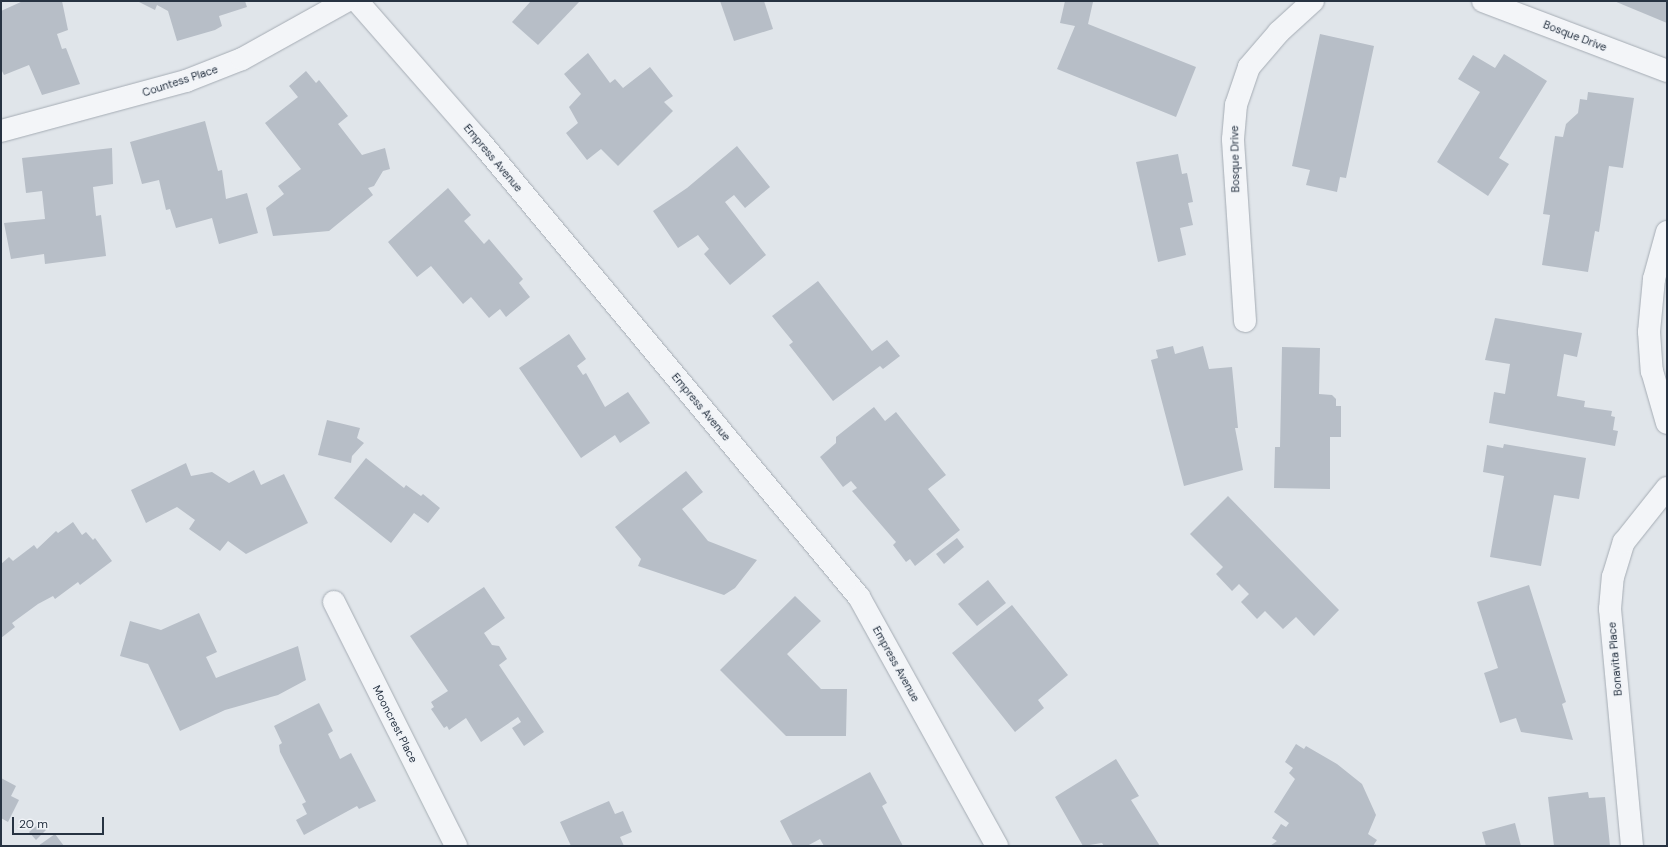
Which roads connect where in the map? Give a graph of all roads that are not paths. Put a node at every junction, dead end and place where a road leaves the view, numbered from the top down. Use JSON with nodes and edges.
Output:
{"nodes":[{"id":1,"x":346,"y":1,"type":"edge"},
{"id":2,"x":357,"y":1,"type":"edge"},
{"id":3,"x":1313,"y":1,"type":"edge"},
{"id":4,"x":1493,"y":3,"type":"edge"},
{"id":5,"x":1667,"y":71,"type":"edge"},
{"id":6,"x":1,"y":131,"type":"edge"},
{"id":7,"x":1667,"y":232,"type":"edge"},
{"id":8,"x":1245,"y":321,"type":"dead end"},
{"id":9,"x":1667,"y":423,"type":"edge"},
{"id":10,"x":1667,"y":488,"type":"edge"},
{"id":11,"x":334,"y":602,"type":"dead end"},
{"id":12,"x":456,"y":846,"type":"edge"},
{"id":13,"x":997,"y":846,"type":"edge"},
{"id":14,"x":1632,"y":846,"type":"edge"}],
"edges":[{"from":1,"to":6,"type":"street","name":"Countess Place"},
{"from":2,"to":13,"type":"street","name":"Empress Avenue"},
{"from":3,"to":8,"type":"street","name":"Bosque Drive"},
{"from":4,"to":5,"type":"street","name":"Bosque Drive"},
{"from":7,"to":9,"type":"street"},
{"from":10,"to":14,"type":"street","name":"Bonavita Place"},
{"from":11,"to":12,"type":"street","name":"Mooncrest Place"}]}
